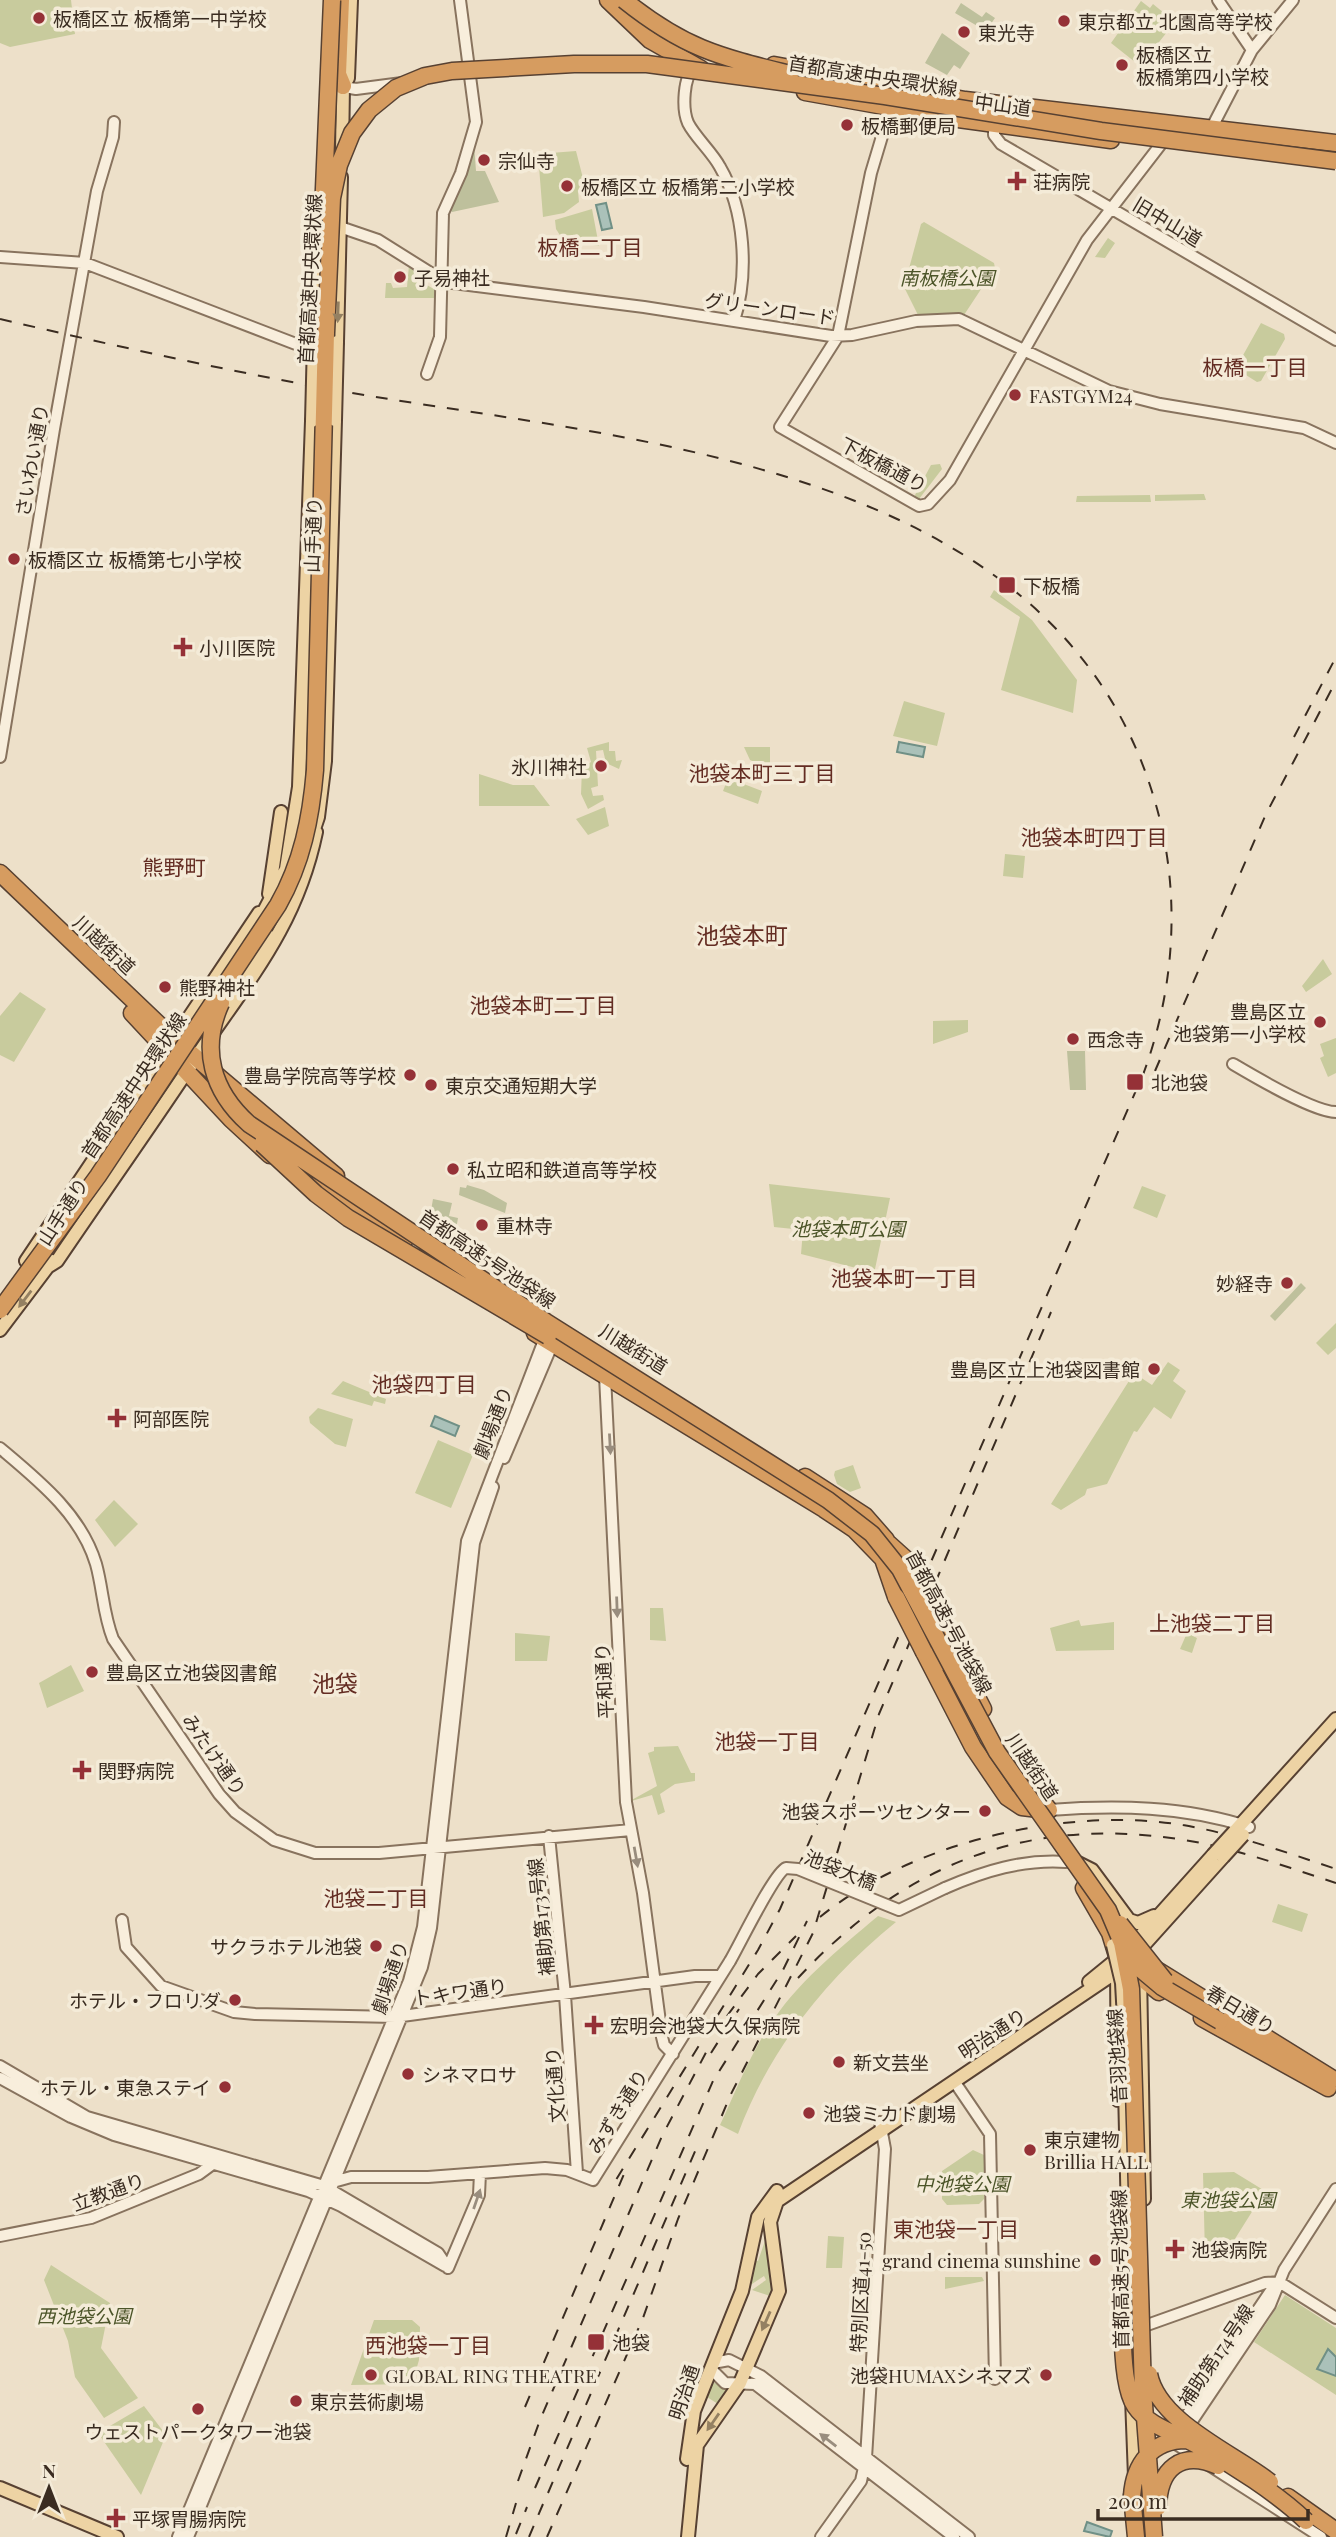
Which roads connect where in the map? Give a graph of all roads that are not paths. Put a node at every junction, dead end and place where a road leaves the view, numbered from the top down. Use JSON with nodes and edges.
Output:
{"nodes":[{"id":1,"x":329,"y":0,"type":"edge"},
{"id":2,"x":341,"y":0,"type":"edge"},
{"id":3,"x":351,"y":0,"type":"edge"},
{"id":4,"x":460,"y":0,"type":"edge"},
{"id":5,"x":608,"y":0,"type":"edge"},
{"id":6,"x":626,"y":0,"type":"edge"},
{"id":7,"x":635,"y":0,"type":"edge"},
{"id":8,"x":1218,"y":0,"type":"edge"},
{"id":9,"x":1293,"y":0,"type":"edge"},
{"id":10,"x":663,"y":23,"type":"junction"},
{"id":11,"x":650,"y":40,"type":"junction"},
{"id":12,"x":1252,"y":50,"type":"junction"},
{"id":13,"x":695,"y":67,"type":"junction"},
{"id":14,"x":408,"y":84,"type":"dead end"},
{"id":15,"x":343,"y":86,"type":"junction"},
{"id":16,"x":321,"y":88,"type":"junction"},
{"id":17,"x":889,"y":97,"type":"junction"},
{"id":18,"x":114,"y":122,"type":"dead end"},
{"id":19,"x":1174,"y":123,"type":"junction"},
{"id":20,"x":994,"y":124,"type":"junction"},
{"id":21,"x":1213,"y":127,"type":"junction"},
{"id":22,"x":1336,"y":143,"type":"edge"},
{"id":23,"x":1162,"y":145,"type":"junction"},
{"id":24,"x":1198,"y":150,"type":"junction"},
{"id":25,"x":1336,"y":157,"type":"edge"},
{"id":26,"x":1336,"y":167,"type":"edge"},
{"id":27,"x":1111,"y":208,"type":"junction"},
{"id":28,"x":317,"y":222,"type":"junction"},
{"id":29,"x":340,"y":227,"type":"junction"},
{"id":30,"x":0,"y":257,"type":"edge"},
{"id":31,"x":85,"y":263,"type":"junction"},
{"id":32,"x":441,"y":279,"type":"junction"},
{"id":33,"x":734,"y":321,"type":"junction"},
{"id":34,"x":838,"y":336,"type":"junction"},
{"id":35,"x":324,"y":337,"type":"junction"},
{"id":36,"x":1336,"y":340,"type":"edge"},
{"id":37,"x":301,"y":346,"type":"dead end"},
{"id":38,"x":1024,"y":351,"type":"junction"},
{"id":39,"x":427,"y":374,"type":"dead end"},
{"id":40,"x":1336,"y":443,"type":"edge"},
{"id":41,"x":0,"y":757,"type":"edge"},
{"id":42,"x":281,"y":812,"type":"dead end"},
{"id":43,"x":289,"y":848,"type":"junction"},
{"id":44,"x":0,"y":873,"type":"edge"},
{"id":45,"x":0,"y":886,"type":"edge"},
{"id":46,"x":280,"y":890,"type":"junction"},
{"id":47,"x":190,"y":1027,"type":"dead end"},
{"id":48,"x":172,"y":1045,"type":"junction"},
{"id":49,"x":183,"y":1061,"type":"junction"},
{"id":50,"x":1233,"y":1064,"type":"dead end"},
{"id":51,"x":226,"y":1083,"type":"junction"},
{"id":52,"x":1336,"y":1112,"type":"edge"},
{"id":53,"x":2,"y":1301,"type":"edge"},
{"id":54,"x":1,"y":1329,"type":"edge"},
{"id":55,"x":549,"y":1330,"type":"junction"},
{"id":56,"x":605,"y":1376,"type":"junction"},
{"id":57,"x":0,"y":1448,"type":"edge"},
{"id":58,"x":886,"y":1551,"type":"junction"},
{"id":59,"x":902,"y":1579,"type":"junction"},
{"id":60,"x":931,"y":1636,"type":"junction"},
{"id":61,"x":952,"y":1679,"type":"junction"},
{"id":62,"x":1336,"y":1719,"type":"edge"},
{"id":63,"x":1336,"y":1731,"type":"edge"},
{"id":64,"x":1049,"y":1810,"type":"junction"},
{"id":65,"x":631,"y":1830,"type":"junction"},
{"id":66,"x":1242,"y":1830,"type":"junction"},
{"id":67,"x":549,"y":1836,"type":"junction"},
{"id":68,"x":436,"y":1848,"type":"junction"},
{"id":69,"x":1218,"y":1856,"type":"junction"},
{"id":70,"x":1071,"y":1862,"type":"junction"},
{"id":71,"x":1162,"y":1911,"type":"junction"},
{"id":72,"x":122,"y":1920,"type":"dead end"},
{"id":73,"x":1126,"y":1956,"type":"junction"},
{"id":74,"x":730,"y":1961,"type":"joint"},
{"id":75,"x":720,"y":1976,"type":"junction"},
{"id":76,"x":1140,"y":1979,"type":"junction"},
{"id":77,"x":653,"y":1982,"type":"junction"},
{"id":78,"x":1093,"y":1989,"type":"junction"},
{"id":79,"x":1159,"y":1993,"type":"junction"},
{"id":80,"x":565,"y":1995,"type":"junction"},
{"id":81,"x":1116,"y":2001,"type":"junction"},
{"id":82,"x":1141,"y":2002,"type":"junction"},
{"id":83,"x":399,"y":2017,"type":"junction"},
{"id":84,"x":673,"y":2054,"type":"junction"},
{"id":85,"x":0,"y":2066,"type":"edge"},
{"id":86,"x":0,"y":2078,"type":"edge"},
{"id":87,"x":954,"y":2081,"type":"junction"},
{"id":88,"x":1333,"y":2085,"type":"edge"},
{"id":89,"x":1131,"y":2089,"type":"junction"},
{"id":90,"x":881,"y":2125,"type":"junction"},
{"id":91,"x":215,"y":2161,"type":"junction"},
{"id":92,"x":480,"y":2173,"type":"junction"},
{"id":93,"x":577,"y":2173,"type":"junction"},
{"id":94,"x":1336,"y":2189,"type":"edge"},
{"id":95,"x":328,"y":2190,"type":"junction"},
{"id":96,"x":1130,"y":2211,"type":"junction"},
{"id":97,"x":771,"y":2230,"type":"junction"},
{"id":98,"x":0,"y":2236,"type":"edge"},
{"id":99,"x":754,"y":2236,"type":"junction"},
{"id":100,"x":1134,"y":2247,"type":"junction"},
{"id":101,"x":748,"y":2265,"type":"joint"},
{"id":102,"x":1140,"y":2277,"type":"junction"},
{"id":103,"x":1279,"y":2282,"type":"junction"},
{"id":104,"x":1336,"y":2318,"type":"edge"},
{"id":105,"x":1136,"y":2329,"type":"junction"},
{"id":106,"x":712,"y":2366,"type":"junction"},
{"id":107,"x":746,"y":2367,"type":"junction"},
{"id":108,"x":995,"y":2379,"type":"dead end"},
{"id":109,"x":740,"y":2383,"type":"junction"},
{"id":110,"x":1132,"y":2437,"type":"junction"},
{"id":111,"x":1150,"y":2439,"type":"junction"},
{"id":112,"x":1179,"y":2445,"type":"junction"},
{"id":113,"x":865,"y":2463,"type":"junction"},
{"id":114,"x":0,"y":2488,"type":"edge"},
{"id":115,"x":1288,"y":2497,"type":"junction"},
{"id":116,"x":1306,"y":2521,"type":"junction"},
{"id":117,"x":1336,"y":2531,"type":"edge"},
{"id":118,"x":117,"y":2537,"type":"edge"},
{"id":119,"x":178,"y":2537,"type":"edge"},
{"id":120,"x":188,"y":2537,"type":"edge"},
{"id":121,"x":681,"y":2537,"type":"edge"},
{"id":122,"x":688,"y":2537,"type":"edge"},
{"id":123,"x":821,"y":2537,"type":"edge"},
{"id":124,"x":954,"y":2537,"type":"edge"},
{"id":125,"x":969,"y":2537,"type":"edge"},
{"id":126,"x":1140,"y":2537,"type":"edge"},
{"id":127,"x":1157,"y":2537,"type":"edge"},
{"id":128,"x":1321,"y":2537,"type":"edge"},
{"id":129,"x":1329,"y":2537,"type":"edge"}],
"edges":[{"from":1,"to":16,"type":"main road","name":"山手通り"},
{"from":1,"to":35,"type":"highway","bridge":true},
{"from":2,"to":15,"type":"highway"},
{"from":3,"to":15,"type":"main road","name":"山手通り"},
{"from":4,"to":32,"type":"street"},
{"from":5,"to":11,"type":"highway","name":"中山道"},
{"from":6,"to":17,"type":"highway","bridge":true},
{"from":7,"to":10,"type":"highway","name":"中山道"},
{"from":8,"to":12,"type":"street"},
{"from":9,"to":12,"type":"street"},
{"from":10,"to":11,"type":"street"},
{"from":10,"to":17,"type":"highway","name":"中山道"},
{"from":11,"to":13,"type":"highway","name":"中山道"},
{"from":12,"to":21,"type":"street"},
{"from":13,"to":17,"type":"highway","name":"中山道"},
{"from":13,"to":33,"type":"street"},
{"from":14,"to":15,"type":"street"},
{"from":15,"to":16,"type":"street"},
{"from":15,"to":29,"type":"main road","name":"山手通り"},
{"from":16,"to":28,"type":"main road","name":"山手通り"},
{"from":17,"to":19,"type":"highway","name":"中山道"},
{"from":17,"to":20,"type":"highway","name":"中山道"},
{"from":17,"to":25,"type":"highway","name":"首都高速中央環状線","bridge":true},
{"from":17,"to":34,"type":"street","name":"下板橋通り"},
{"from":17,"to":35,"type":"highway","name":"首都高速中央環状線","bridge":true},
{"from":18,"to":31,"type":"street","name":"さいわい通り"},
{"from":19,"to":21,"type":"highway","name":"中山道"},
{"from":19,"to":23,"type":"street","name":"下板橋通り"},
{"from":20,"to":23,"type":"highway","name":"中山道"},
{"from":20,"to":27,"type":"street","name":"旧中山道"},
{"from":21,"to":22,"type":"highway","name":"中山道"},
{"from":21,"to":24,"type":"street"},
{"from":23,"to":24,"type":"highway","name":"中山道"},
{"from":23,"to":27,"type":"street","name":"下板橋通り"},
{"from":24,"to":26,"type":"highway","name":"中山道"},
{"from":27,"to":36,"type":"street","name":"旧中山道"},
{"from":27,"to":38,"type":"street","name":"下板橋通り"},
{"from":28,"to":29,"type":"street","name":"グリーンロード"},
{"from":28,"to":35,"type":"main road","name":"山手通り"},
{"from":29,"to":32,"type":"street","name":"グリーンロード"},
{"from":29,"to":35,"type":"main road","name":"山手通り","one_way":true},
{"from":30,"to":31,"type":"street"},
{"from":31,"to":37,"type":"street"},
{"from":31,"to":41,"type":"street","name":"さいわい通り"},
{"from":32,"to":33,"type":"street","name":"グリーンロード"},
{"from":32,"to":39,"type":"street"},
{"from":33,"to":34,"type":"street","name":"グリーンロード"},
{"from":34,"to":38,"type":"street","name":"グリーンロード"},
{"from":34,"to":38,"type":"street","name":"下板橋通り"},
{"from":35,"to":43,"type":"main road","name":"山手通り","bridge":true},
{"from":35,"to":46,"type":"highway","name":"首都高速中央環状線","bridge":true},
{"from":35,"to":49,"type":"main road","name":"山手通り","bridge":true},
{"from":38,"to":40,"type":"street","name":"グリーンロード"},
{"from":42,"to":46,"type":"main road"},
{"from":43,"to":46,"type":"main road"},
{"from":43,"to":47,"type":"main road","name":"山手通り"},
{"from":44,"to":48,"type":"highway","name":"川越街道"},
{"from":45,"to":48,"type":"highway","name":"川越街道"},
{"from":46,"to":48,"type":"main road"},
{"from":46,"to":53,"type":"highway","name":"首都高速中央環状線","bridge":true},
{"from":46,"to":55,"type":"highway","name":"首都高速5号池袋線","bridge":true},
{"from":48,"to":49,"type":"highway","name":"川越街道"},
{"from":48,"to":53,"type":"main road"},
{"from":49,"to":51,"type":"highway","name":"川越街道"},
{"from":49,"to":53,"type":"main road","name":"山手通り"},
{"from":49,"to":54,"type":"main road","name":"山手通り","one_way":true},
{"from":49,"to":55,"type":"highway","name":"川越街道","bridge":true},
{"from":50,"to":52,"type":"street"},
{"from":51,"to":55,"type":"highway","name":"川越街道"},
{"from":51,"to":55,"type":"highway","bridge":true},
{"from":55,"to":56,"type":"highway","name":"川越街道"},
{"from":55,"to":58,"type":"highway","name":"川越街道"},
{"from":55,"to":68,"type":"street","name":"劇場通り"},
{"from":55,"to":96,"type":"highway","name":"首都高速5号池袋線","bridge":true},
{"from":55,"to":102,"type":"highway","name":"首都高速5号池袋線","bridge":true},
{"from":56,"to":58,"type":"highway","name":"川越街道"},
{"from":56,"to":65,"type":"street","name":"平和通り","one_way":true},
{"from":57,"to":68,"type":"street","name":"みたけ通り"},
{"from":58,"to":59,"type":"highway"},
{"from":58,"to":59,"type":"highway"},
{"from":59,"to":60,"type":"highway","bridge":true},
{"from":59,"to":60,"type":"highway","bridge":true},
{"from":60,"to":61,"type":"highway","name":"川越街道"},
{"from":60,"to":64,"type":"highway"},
{"from":60,"to":64,"type":"highway"},
{"from":61,"to":73,"type":"highway","name":"川越街道"},
{"from":61,"to":73,"type":"highway","name":"川越街道","bridge":true},
{"from":62,"to":66,"type":"main road","name":"明治通り"},
{"from":63,"to":66,"type":"main road","name":"明治通り"},
{"from":64,"to":66,"type":"street"},
{"from":65,"to":67,"type":"street","name":"みたけ通り"},
{"from":65,"to":77,"type":"street","name":"平和通り","one_way":true},
{"from":66,"to":69,"type":"main road","name":"明治通り","bridge":true},
{"from":67,"to":68,"type":"street","name":"みたけ通り"},
{"from":67,"to":80,"type":"street","name":"補助第173号線"},
{"from":68,"to":83,"type":"street","name":"劇場通り"},
{"from":69,"to":71,"type":"main road","name":"明治通り"},
{"from":69,"to":73,"type":"main road","name":"明治通り"},
{"from":70,"to":71,"type":"main road"},
{"from":70,"to":73,"type":"highway"},
{"from":70,"to":74,"type":"street","name":"池袋大橋","bridge":true},
{"from":71,"to":73,"type":"main road","name":"明治通り"},
{"from":72,"to":83,"type":"street","name":"トキワ通り"},
{"from":73,"to":76,"type":"highway"},
{"from":73,"to":78,"type":"main road","name":"明治通り"},
{"from":73,"to":81,"type":"main road"},
{"from":73,"to":88,"type":"highway","name":"春日通り","bridge":true},
{"from":73,"to":88,"type":"highway"},
{"from":73,"to":89,"type":"main road","name":"音羽池袋線","bridge":true},
{"from":73,"to":89,"type":"main road","name":"音羽池袋線","bridge":true},
{"from":73,"to":90,"type":"main road","name":"明治通り"},
{"from":74,"to":75,"type":"street","name":"みずき通り"},
{"from":75,"to":77,"type":"street","name":"トキワ通り"},
{"from":75,"to":84,"type":"street","name":"みずき通り"},
{"from":76,"to":79,"type":"highway"},
{"from":76,"to":82,"type":"main road"},
{"from":77,"to":80,"type":"street","name":"トキワ通り"},
{"from":77,"to":84,"type":"street","name":"平和通り"},
{"from":78,"to":81,"type":"main road"},
{"from":78,"to":87,"type":"main road","name":"明治通り"},
{"from":79,"to":82,"type":"main road"},
{"from":79,"to":88,"type":"highway"},
{"from":80,"to":83,"type":"street","name":"トキワ通り"},
{"from":80,"to":93,"type":"street","name":"文化通り"},
{"from":81,"to":82,"type":"main road"},
{"from":81,"to":100,"type":"main road"},
{"from":82,"to":100,"type":"main road"},
{"from":83,"to":95,"type":"street","name":"劇場通り"},
{"from":84,"to":93,"type":"street","name":"みずき通り"},
{"from":85,"to":91,"type":"street"},
{"from":86,"to":91,"type":"street"},
{"from":87,"to":90,"type":"main road","name":"明治通り"},
{"from":87,"to":108,"type":"street"},
{"from":89,"to":100,"type":"main road","name":"音羽池袋線"},
{"from":90,"to":97,"type":"main road","name":"明治通り"},
{"from":90,"to":99,"type":"main road","name":"明治通り"},
{"from":90,"to":113,"type":"street","name":"特別区道41-50"},
{"from":91,"to":95,"type":"street"},
{"from":91,"to":98,"type":"street","name":"立教通り"},
{"from":92,"to":93,"type":"street","name":"みずき通り"},
{"from":92,"to":95,"type":"street","name":"みずき通り"},
{"from":95,"to":92,"type":"street","one_way":true},
{"from":94,"to":103,"type":"street","name":"補助第174号線"},
{"from":95,"to":119,"type":"street","name":"劇場通り"},
{"from":95,"to":120,"type":"street","name":"劇場通り"},
{"from":96,"to":116,"type":"highway","bridge":true},
{"from":96,"to":126,"type":"highway","name":"首都高速5号池袋線","bridge":true},
{"from":97,"to":99,"type":"main road"},
{"from":97,"to":107,"type":"main road","name":"明治通り","one_way":true},
{"from":99,"to":101,"type":"main road","name":"明治通り"},
{"from":100,"to":105,"type":"main road","name":"音羽池袋線"},
{"from":101,"to":106,"type":"main road","name":"明治通"},
{"from":102,"to":115,"type":"highway","bridge":true},
{"from":102,"to":127,"type":"highway","name":"首都高速5号池袋線","bridge":true},
{"from":103,"to":104,"type":"street"},
{"from":103,"to":105,"type":"street"},
{"from":103,"to":112,"type":"street","name":"補助第174号線"},
{"from":103,"to":112,"type":"street","name":"補助第174号線"},
{"from":105,"to":110,"type":"main road","name":"音羽池袋線"},
{"from":105,"to":111,"type":"main road","name":"音羽池袋線"},
{"from":106,"to":107,"type":"street"},
{"from":106,"to":109,"type":"street"},
{"from":106,"to":121,"type":"main road","name":"明治通"},
{"from":107,"to":109,"type":"main road","name":"明治通り"},
{"from":107,"to":113,"type":"street"},
{"from":113,"to":109,"type":"street","one_way":true},
{"from":109,"to":122,"type":"main road","name":"明治通","one_way":true},
{"from":110,"to":111,"type":"street"},
{"from":110,"to":126,"type":"main road","name":"音羽池袋線"},
{"from":111,"to":112,"type":"street"},
{"from":111,"to":127,"type":"main road","name":"音羽池袋線"},
{"from":112,"to":128,"type":"street"},
{"from":113,"to":123,"type":"street"},
{"from":113,"to":124,"type":"street"},
{"from":113,"to":125,"type":"street"},
{"from":114,"to":118,"type":"main road"},
{"from":115,"to":117,"type":"highway"},
{"from":115,"to":126,"type":"highway","bridge":true},
{"from":116,"to":127,"type":"highway","bridge":true},
{"from":116,"to":129,"type":"highway"}]}
